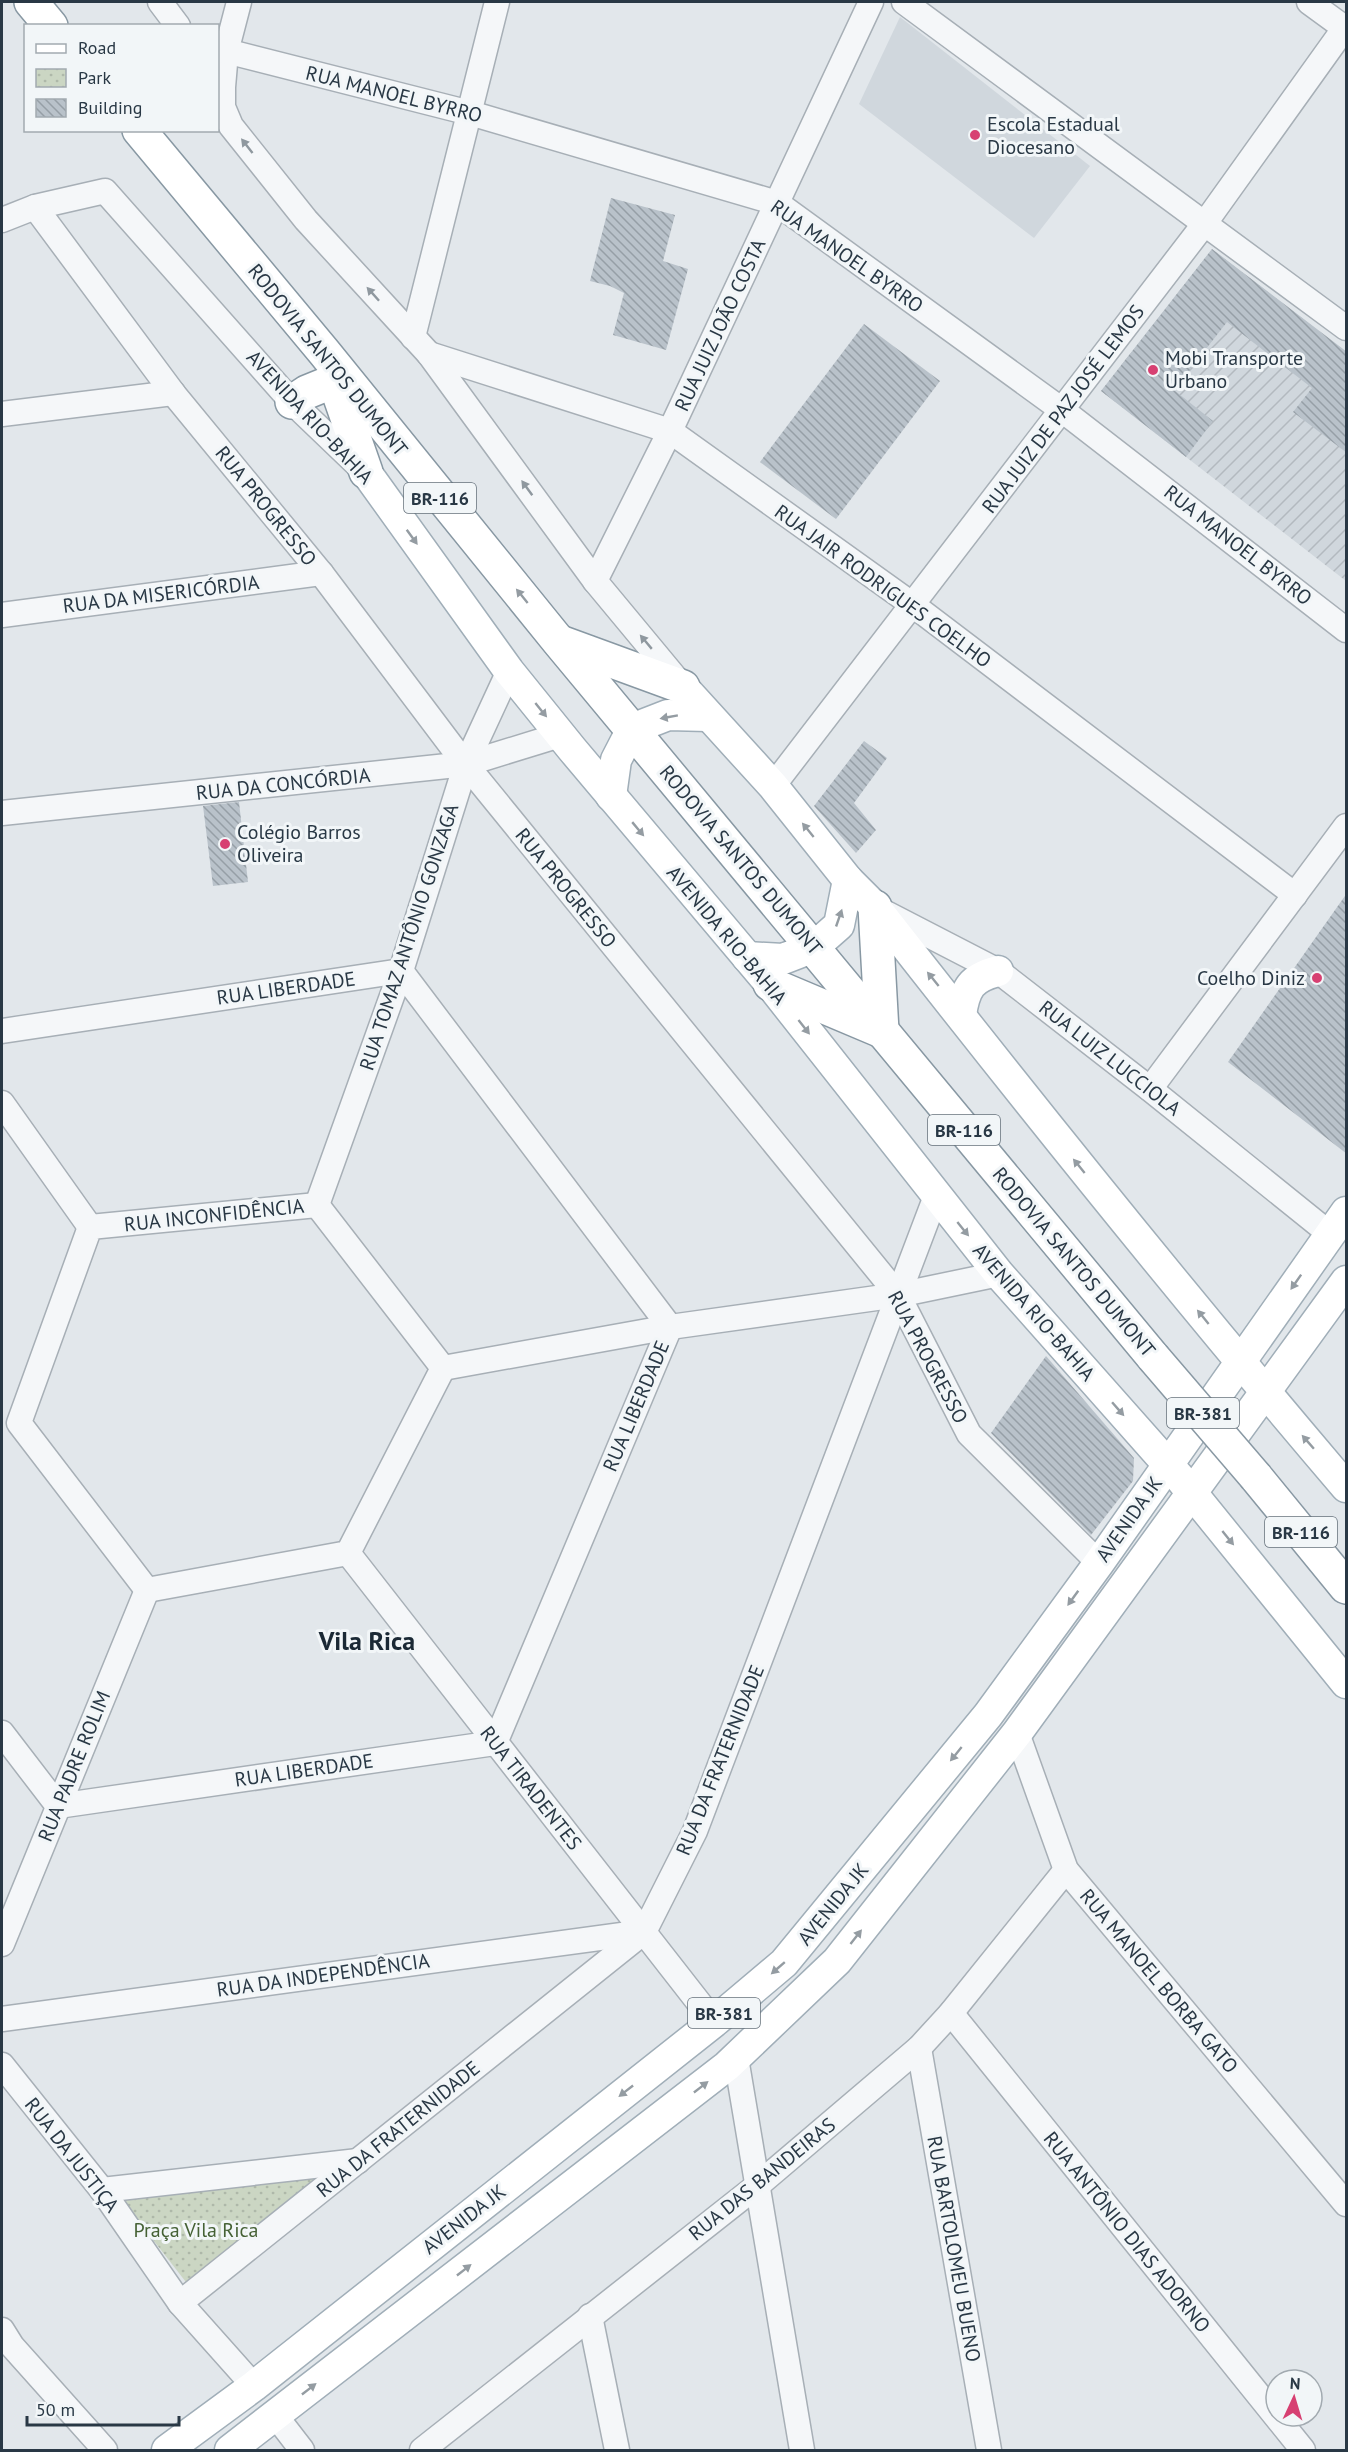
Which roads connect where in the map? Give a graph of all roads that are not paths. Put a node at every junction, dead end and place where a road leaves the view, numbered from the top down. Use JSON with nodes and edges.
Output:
{"nodes":[{"id":1,"x":31,"y":2,"type":"edge"},
{"id":2,"x":160,"y":2,"type":"edge"},
{"id":3,"x":239,"y":2,"type":"edge"},
{"id":4,"x":497,"y":2,"type":"edge"},
{"id":5,"x":871,"y":2,"type":"edge"},
{"id":6,"x":904,"y":2,"type":"edge"},
{"id":7,"x":1309,"y":2,"type":"edge"},
{"id":8,"x":49,"y":24,"type":"edge"},
{"id":9,"x":176,"y":24,"type":"edge"},
{"id":10,"x":1346,"y":28,"type":"edge"},
{"id":11,"x":222,"y":50,"type":"edge"},
{"id":12,"x":470,"y":113,"type":"junction"},
{"id":13,"x":141,"y":132,"type":"edge"},
{"id":14,"x":777,"y":203,"type":"junction"},
{"id":15,"x":35,"y":207,"type":"junction"},
{"id":16,"x":2,"y":220,"type":"edge"},
{"id":17,"x":1205,"y":223,"type":"junction"},
{"id":18,"x":1347,"y":328,"type":"edge"},
{"id":19,"x":421,"y":346,"type":"junction"},
{"id":20,"x":329,"y":366,"type":"junction"},
{"id":21,"x":173,"y":393,"type":"junction"},
{"id":22,"x":292,"y":402,"type":"junction"},
{"id":23,"x":1062,"y":410,"type":"junction"},
{"id":24,"x":2,"y":414,"type":"edge"},
{"id":25,"x":670,"y":431,"type":"junction"},
{"id":26,"x":366,"y":472,"type":"junction"},
{"id":27,"x":321,"y":573,"type":"junction"},
{"id":28,"x":595,"y":581,"type":"junction"},
{"id":29,"x":913,"y":605,"type":"junction"},
{"id":30,"x":2,"y":615,"type":"edge"},
{"id":31,"x":1347,"y":630,"type":"edge"},
{"id":32,"x":559,"y":642,"type":"junction"},
{"id":33,"x":509,"y":671,"type":"junction"},
{"id":34,"x":683,"y":687,"type":"junction"},
{"id":35,"x":708,"y":716,"type":"junction"},
{"id":36,"x":632,"y":729,"type":"junction"},
{"id":37,"x":560,"y":735,"type":"junction"},
{"id":38,"x":466,"y":764,"type":"junction"},
{"id":39,"x":773,"y":786,"type":"junction"},
{"id":40,"x":611,"y":796,"type":"junction"},
{"id":41,"x":2,"y":813,"type":"edge"},
{"id":42,"x":1347,"y":826,"type":"edge"},
{"id":43,"x":848,"y":880,"type":"junction"},
{"id":44,"x":1295,"y":895,"type":"junction"},
{"id":45,"x":875,"y":907,"type":"junction"},
{"id":46,"x":814,"y":947,"type":"junction"},
{"id":47,"x":747,"y":957,"type":"junction"},
{"id":48,"x":401,"y":971,"type":"junction"},
{"id":49,"x":998,"y":971,"type":"junction"},
{"id":50,"x":770,"y":984,"type":"junction"},
{"id":51,"x":961,"y":1015,"type":"junction"},
{"id":52,"x":2,"y":1031,"type":"edge"},
{"id":53,"x":882,"y":1031,"type":"junction"},
{"id":54,"x":1150,"y":1089,"type":"junction"},
{"id":55,"x":2,"y":1102,"type":"edge"},
{"id":56,"x":936,"y":1196,"type":"junction"},
{"id":57,"x":317,"y":1205,"type":"junction"},
{"id":58,"x":1338,"y":1223,"type":"edge"},
{"id":59,"x":90,"y":1227,"type":"junction"},
{"id":60,"x":999,"y":1274,"type":"junction"},
{"id":61,"x":1347,"y":1281,"type":"edge"},
{"id":62,"x":898,"y":1296,"type":"junction"},
{"id":63,"x":670,"y":1328,"type":"junction"},
{"id":64,"x":1240,"y":1362,"type":"junction"},
{"id":65,"x":443,"y":1368,"type":"junction"},
{"id":66,"x":1266,"y":1392,"type":"junction"},
{"id":67,"x":10,"y":1425,"type":"edge"},
{"id":68,"x":1167,"y":1464,"type":"junction"},
{"id":69,"x":1347,"y":1487,"type":"edge"},
{"id":70,"x":1191,"y":1492,"type":"junction"},
{"id":71,"x":348,"y":1553,"type":"junction"},
{"id":72,"x":1099,"y":1563,"type":"junction"},
{"id":73,"x":1347,"y":1587,"type":"edge"},
{"id":74,"x":147,"y":1590,"type":"junction"},
{"id":75,"x":1347,"y":1683,"type":"edge"},
{"id":76,"x":2,"y":1733,"type":"edge"},
{"id":77,"x":1017,"y":1733,"type":"junction"},
{"id":78,"x":495,"y":1743,"type":"junction"},
{"id":79,"x":58,"y":1806,"type":"junction"},
{"id":80,"x":1066,"y":1870,"type":"junction"},
{"id":81,"x":644,"y":1932,"type":"junction"},
{"id":82,"x":2,"y":1944,"type":"edge"},
{"id":83,"x":951,"y":2013,"type":"junction"},
{"id":84,"x":2,"y":2019,"type":"edge"},
{"id":85,"x":714,"y":2022,"type":"junction"},
{"id":86,"x":920,"y":2048,"type":"junction"},
{"id":87,"x":736,"y":2058,"type":"junction"},
{"id":88,"x":2,"y":2064,"type":"edge"},
{"id":89,"x":358,"y":2161,"type":"junction"},
{"id":90,"x":758,"y":2185,"type":"junction"},
{"id":91,"x":102,"y":2190,"type":"junction"},
{"id":92,"x":1347,"y":2204,"type":"edge"},
{"id":93,"x":180,"y":2303,"type":"junction"},
{"id":94,"x":590,"y":2316,"type":"junction"},
{"id":95,"x":5,"y":2343,"type":"edge"},
{"id":96,"x":254,"y":2386,"type":"junction"},
{"id":97,"x":275,"y":2415,"type":"junction"},
{"id":98,"x":105,"y":2451,"type":"edge"},
{"id":99,"x":167,"y":2451,"type":"edge"},
{"id":100,"x":230,"y":2451,"type":"edge"},
{"id":101,"x":302,"y":2451,"type":"edge"},
{"id":102,"x":422,"y":2451,"type":"edge"},
{"id":103,"x":617,"y":2451,"type":"edge"},
{"id":104,"x":802,"y":2451,"type":"edge"},
{"id":105,"x":989,"y":2451,"type":"edge"},
{"id":106,"x":1303,"y":2451,"type":"edge"}],
"edges":[{"from":1,"to":8,"type":"highway"},
{"from":2,"to":9,"type":"street"},
{"from":3,"to":11,"type":"street"},
{"from":4,"to":12,"type":"street"},
{"from":5,"to":14,"type":"street","name":"RUA JUIZ JOÃO COSTA"},
{"from":6,"to":17,"type":"street"},
{"from":7,"to":10,"type":"street"},
{"from":10,"to":17,"type":"street","name":"RUA JUIZ DE PAZ JOSÉ LEMOS"},
{"from":11,"to":12,"type":"street","name":"RUA MANOEL BYRRO"},
{"from":19,"to":11,"type":"street","one_way":true},
{"from":12,"to":14,"type":"street","name":"RUA MANOEL BYRRO"},
{"from":12,"to":19,"type":"street"},
{"from":13,"to":20,"type":"highway","name":"RODOVIA SANTOS DUMONT","number":"BR-116"},
{"from":14,"to":23,"type":"street","name":"RUA MANOEL BYRRO"},
{"from":14,"to":25,"type":"street","name":"RUA JUIZ JOÃO COSTA"},
{"from":15,"to":16,"type":"street"},
{"from":15,"to":21,"type":"street","name":"RUA PROGRESSO"},
{"from":15,"to":22,"type":"street","name":"AVENIDA RIO-BAHIA"},
{"from":17,"to":18,"type":"street"},
{"from":17,"to":23,"type":"street","name":"RUA JUIZ DE PAZ JOSÉ LEMOS"},
{"from":19,"to":25,"type":"street","name":"RUA JAIR RODRIGUES COELHO"},
{"from":28,"to":19,"type":"street","one_way":true},
{"from":20,"to":22,"type":"highway"},
{"from":20,"to":26,"type":"highway"},
{"from":32,"to":20,"type":"highway","name":"RODOVIA SANTOS DUMONT","number":"BR-116","one_way":true},
{"from":21,"to":24,"type":"street"},
{"from":21,"to":27,"type":"street","name":"RUA PROGRESSO"},
{"from":22,"to":26,"type":"street","name":"AVENIDA RIO-BAHIA"},
{"from":23,"to":29,"type":"street","name":"RUA JUIZ DE PAZ JOSÉ LEMOS"},
{"from":23,"to":31,"type":"street","name":"RUA MANOEL BYRRO"},
{"from":25,"to":28,"type":"street","name":"RUA JUIZ JOÃO COSTA"},
{"from":25,"to":29,"type":"street","name":"RUA JAIR RODRIGUES COELHO"},
{"from":26,"to":33,"type":"main road","name":"AVENIDA RIO-BAHIA","one_way":true},
{"from":27,"to":30,"type":"street","name":"RUA DA MISERICÓRDIA"},
{"from":27,"to":38,"type":"street","name":"RUA PROGRESSO"},
{"from":34,"to":28,"type":"street","one_way":true},
{"from":29,"to":39,"type":"street","name":"RUA JUIZ DE PAZ JOSÉ LEMOS"},
{"from":29,"to":44,"type":"street","name":"RUA JAIR RODRIGUES COELHO"},
{"from":32,"to":34,"type":"highway"},
{"from":32,"to":36,"type":"highway","name":"RODOVIA SANTOS DUMONT","number":"BR-116"},
{"from":33,"to":37,"type":"main road","name":"AVENIDA RIO-BAHIA","one_way":true},
{"from":33,"to":38,"type":"street","name":"RUA TOMAZ ANTÔNIO GONZAGA"},
{"from":34,"to":35,"type":"main road"},
{"from":35,"to":36,"type":"main road","one_way":true},
{"from":35,"to":39,"type":"main road"},
{"from":36,"to":40,"type":"main road"},
{"from":36,"to":46,"type":"highway","name":"RODOVIA SANTOS DUMONT","number":"BR-116"},
{"from":37,"to":38,"type":"street","name":"RUA DA CONCÓRDIA"},
{"from":37,"to":40,"type":"main road","name":"AVENIDA RIO-BAHIA"},
{"from":38,"to":41,"type":"street","name":"RUA DA CONCÓRDIA"},
{"from":38,"to":48,"type":"street","name":"RUA TOMAZ ANTÔNIO GONZAGA"},
{"from":38,"to":62,"type":"street","name":"RUA PROGRESSO"},
{"from":43,"to":39,"type":"main road","one_way":true},
{"from":40,"to":47,"type":"main road","name":"AVENIDA RIO-BAHIA","one_way":true},
{"from":42,"to":44,"type":"street"},
{"from":43,"to":45,"type":"main road"},
{"from":46,"to":43,"type":"main road","one_way":true},
{"from":44,"to":54,"type":"street"},
{"from":45,"to":49,"type":"street","name":"RUA LUIZ LUCCIOLA"},
{"from":51,"to":45,"type":"main road","one_way":true},
{"from":45,"to":53,"type":"highway"},
{"from":46,"to":47,"type":"main road"},
{"from":46,"to":53,"type":"highway","name":"RODOVIA SANTOS DUMONT","number":"BR-116"},
{"from":47,"to":50,"type":"main road","name":"AVENIDA RIO-BAHIA"},
{"from":48,"to":52,"type":"street","name":"RUA LIBERDADE"},
{"from":48,"to":57,"type":"street","name":"RUA TOMAZ ANTÔNIO GONZAGA"},
{"from":48,"to":63,"type":"street","name":"RUA LIBERDADE"},
{"from":49,"to":51,"type":"main road"},
{"from":49,"to":54,"type":"street","name":"RUA LUIZ LUCCIOLA"},
{"from":50,"to":53,"type":"highway"},
{"from":50,"to":56,"type":"main road","name":"AVENIDA RIO-BAHIA","one_way":true},
{"from":64,"to":51,"type":"main road","one_way":true},
{"from":53,"to":73,"type":"highway","name":"RODOVIA SANTOS DUMONT","number":"BR-116","bridge":true},
{"from":54,"to":58,"type":"street","name":"RUA LUIZ LUCCIOLA"},
{"from":55,"to":59,"type":"street"},
{"from":56,"to":60,"type":"main road","name":"AVENIDA RIO-BAHIA","one_way":true},
{"from":56,"to":62,"type":"street","name":"RUA DA FRATERNIDADE"},
{"from":57,"to":59,"type":"street","name":"RUA INCONFIDÊNCIA"},
{"from":57,"to":65,"type":"street","name":"RUA INCONFIDÊNCIA"},
{"from":58,"to":64,"type":"main road","name":"AVENIDA JK","one_way":true},
{"from":59,"to":67,"type":"street"},
{"from":60,"to":62,"type":"street"},
{"from":60,"to":68,"type":"main road","name":"AVENIDA RIO-BAHIA","one_way":true},
{"from":61,"to":66,"type":"main road","name":"AVENIDA JK"},
{"from":62,"to":63,"type":"street"},
{"from":62,"to":72,"type":"street","name":"RUA PROGRESSO"},
{"from":62,"to":81,"type":"street","name":"RUA DA FRATERNIDADE"},
{"from":63,"to":65,"type":"street"},
{"from":63,"to":78,"type":"street","name":"RUA LIBERDADE"},
{"from":64,"to":66,"type":"main road"},
{"from":64,"to":68,"type":"main road","name":"AVENIDA JK","number":"BR-381"},
{"from":65,"to":71,"type":"street"},
{"from":69,"to":66,"type":"main road","one_way":true},
{"from":66,"to":70,"type":"main road","name":"AVENIDA JK","number":"BR-381"},
{"from":67,"to":74,"type":"street"},
{"from":68,"to":70,"type":"main road","name":"AVENIDA RIO-BAHIA"},
{"from":68,"to":72,"type":"main road","name":"AVENIDA JK","number":"BR-381"},
{"from":70,"to":75,"type":"main road","name":"AVENIDA RIO-BAHIA","one_way":true},
{"from":70,"to":77,"type":"main road","name":"AVENIDA JK","number":"BR-381"},
{"from":71,"to":74,"type":"street"},
{"from":71,"to":78,"type":"street","name":"RUA TIRADENTES"},
{"from":72,"to":85,"type":"main road","name":"AVENIDA JK","number":"BR-381","one_way":true},
{"from":74,"to":79,"type":"street","name":"RUA PADRE ROLIM"},
{"from":76,"to":79,"type":"street"},
{"from":77,"to":80,"type":"street","name":"RUA MANOEL BORBA GATO"},
{"from":87,"to":77,"type":"main road","name":"AVENIDA JK","number":"BR-381","one_way":true},
{"from":78,"to":79,"type":"street","name":"RUA LIBERDADE"},
{"from":78,"to":81,"type":"street","name":"RUA TIRADENTES"},
{"from":79,"to":82,"type":"street","name":"RUA PADRE ROLIM"},
{"from":80,"to":83,"type":"street","name":"RUA DAS BANDEIRAS"},
{"from":80,"to":92,"type":"street","name":"RUA MANOEL BORBA GATO"},
{"from":81,"to":84,"type":"street","name":"RUA DA INDEPENDÊNCIA"},
{"from":81,"to":85,"type":"street","name":"RUA TIRADENTES"},
{"from":81,"to":89,"type":"street","name":"RUA DA FRATERNIDADE"},
{"from":83,"to":86,"type":"street","name":"RUA DAS BANDEIRAS"},
{"from":83,"to":106,"type":"street","name":"RUA ANTÔNIO DIAS ADORNO"},
{"from":85,"to":96,"type":"main road","name":"AVENIDA JK","number":"BR-381","one_way":true},
{"from":86,"to":90,"type":"street","name":"RUA DAS BANDEIRAS"},
{"from":86,"to":105,"type":"street","name":"RUA BARTOLOMEU BUENO"},
{"from":87,"to":90,"type":"street"},
{"from":97,"to":87,"type":"main road","name":"AVENIDA JK","number":"BR-381","one_way":true},
{"from":88,"to":91,"type":"street","name":"RUA DA JUSTIÇA"},
{"from":89,"to":91,"type":"street"},
{"from":89,"to":93,"type":"street","name":"RUA DA FRATERNIDADE"},
{"from":90,"to":94,"type":"street","name":"RUA DAS BANDEIRAS"},
{"from":90,"to":104,"type":"street"},
{"from":91,"to":93,"type":"street","name":"RUA DA JUSTIÇA"},
{"from":93,"to":96,"type":"street","name":"RUA DA JUSTIÇA"},
{"from":94,"to":102,"type":"street","name":"RUA DAS BANDEIRAS"},
{"from":94,"to":103,"type":"street"},
{"from":95,"to":98,"type":"street"},
{"from":96,"to":99,"type":"main road","name":"AVENIDA JK","number":"BR-381"},
{"from":97,"to":100,"type":"main road","name":"AVENIDA JK","number":"BR-381"},
{"from":97,"to":101,"type":"street"}]}
